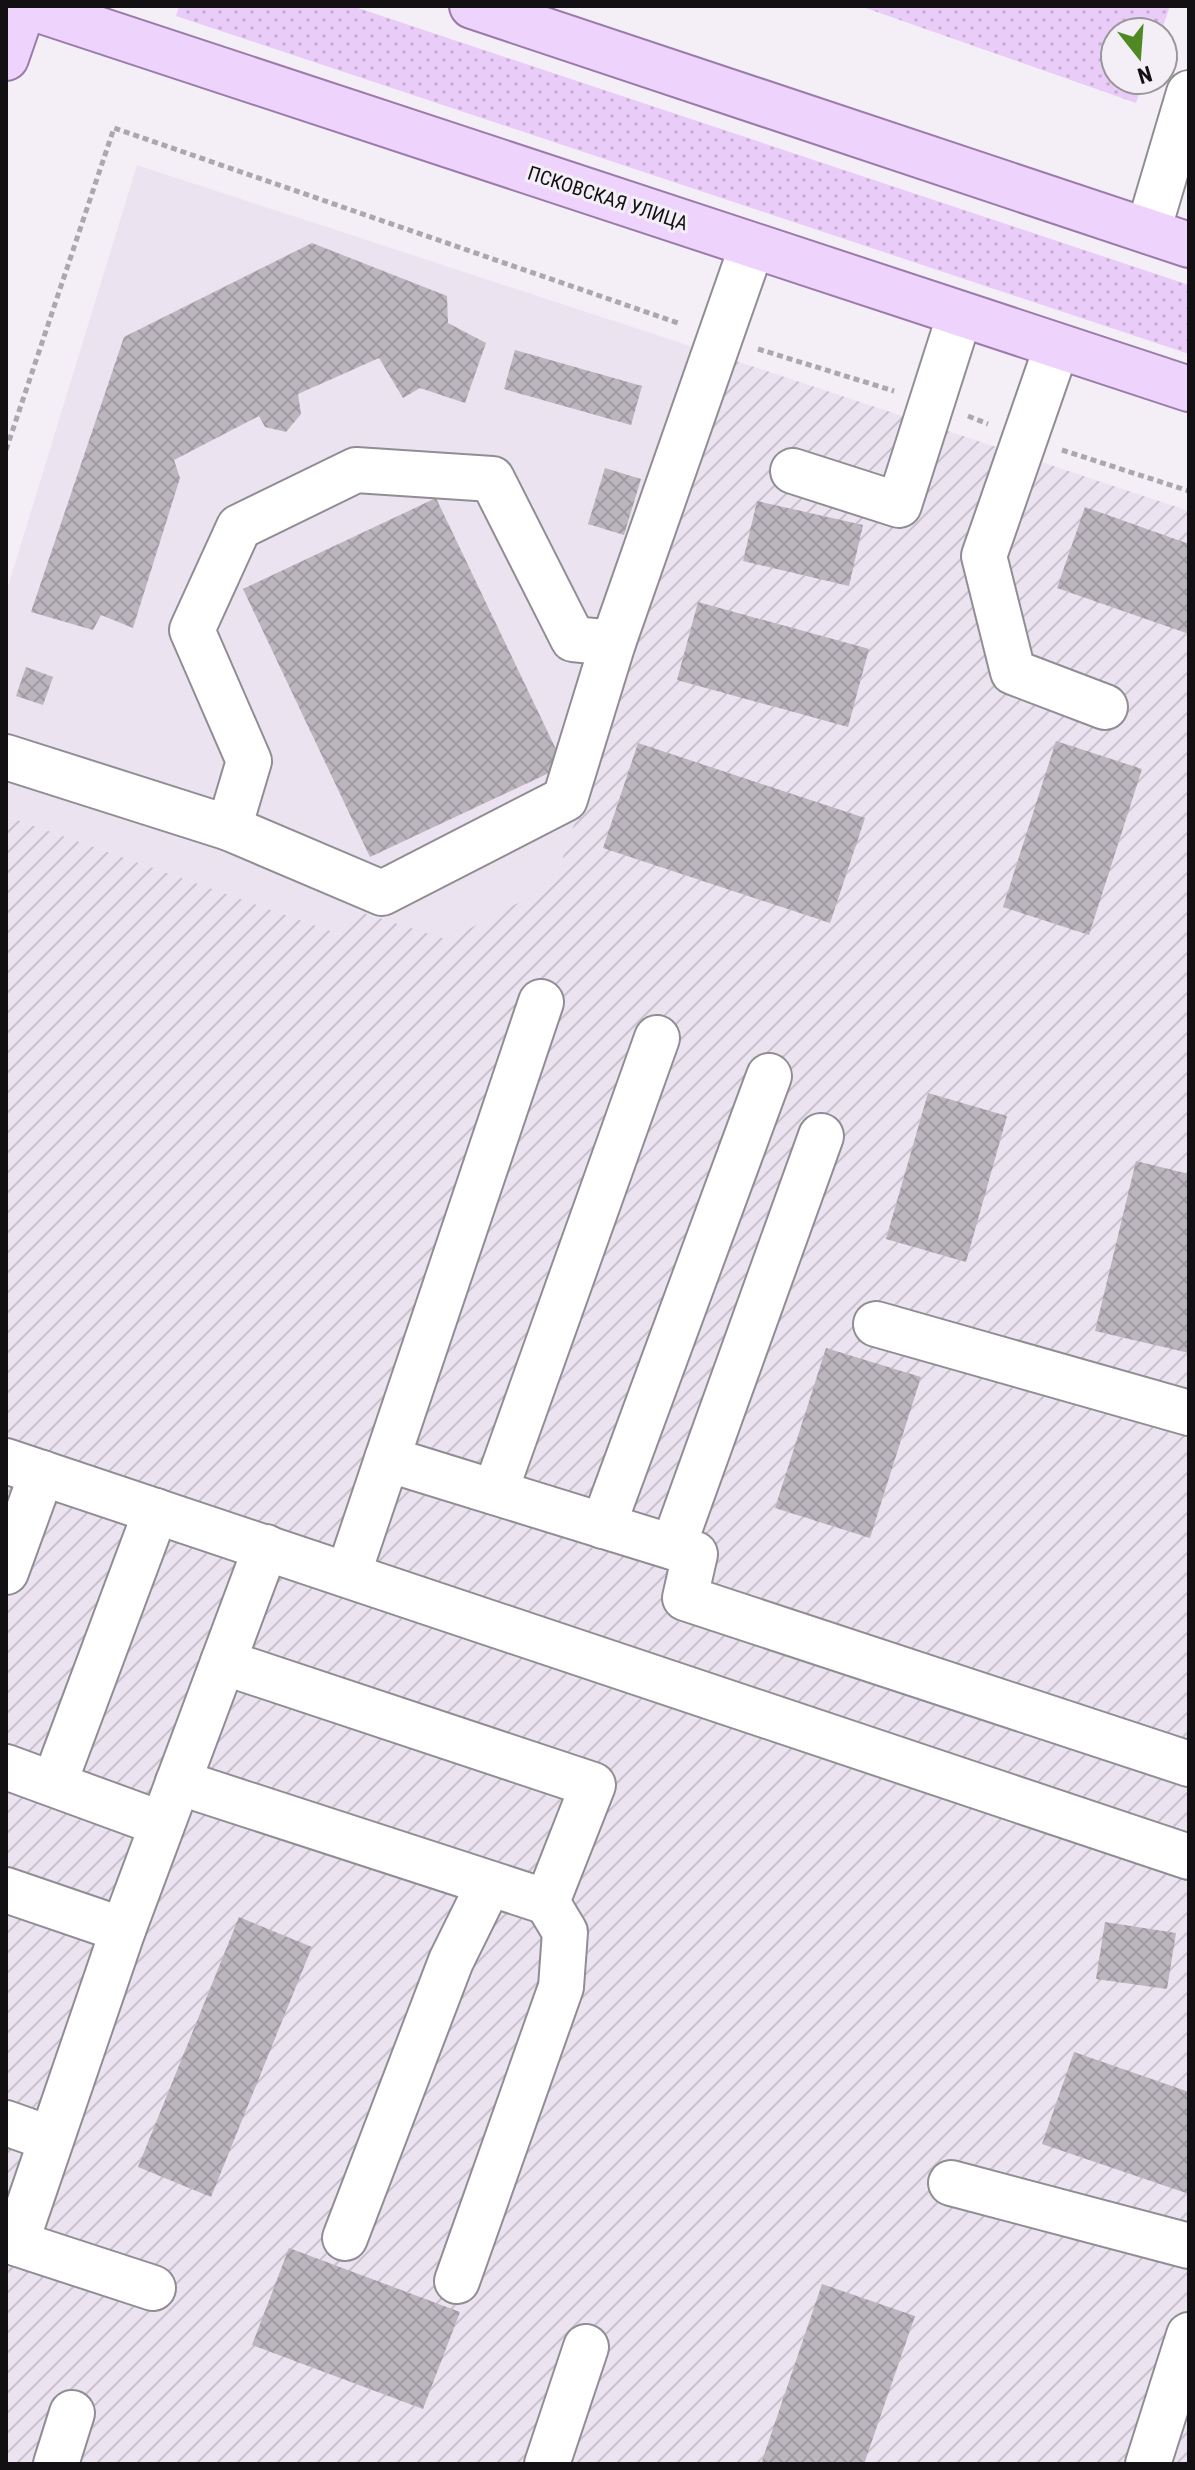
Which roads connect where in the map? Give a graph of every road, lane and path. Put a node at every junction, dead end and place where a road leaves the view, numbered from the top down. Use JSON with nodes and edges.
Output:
{"nodes":[{"id":1,"x":25,"y":6,"type":"edge"},
{"id":2,"x":472,"y":6,"type":"edge"},
{"id":3,"x":6,"y":58,"type":"edge"},
{"id":4,"x":1189,"y":93,"type":"edge"},
{"id":5,"x":1148,"y":231,"type":"junction"},
{"id":6,"x":1189,"y":245,"type":"edge"},
{"id":7,"x":752,"y":246,"type":"junction"},
{"id":8,"x":960,"y":314,"type":"junction"},
{"id":9,"x":720,"y":337,"type":"junction"},
{"id":10,"x":1057,"y":346,"type":"junction"},
{"id":11,"x":1189,"y":389,"type":"edge"},
{"id":12,"x":932,"y":403,"type":"junction"},
{"id":13,"x":1023,"y":437,"type":"junction"},
{"id":14,"x":6,"y":450,"type":"edge"},
{"id":15,"x":793,"y":471,"type":"dead end"},
{"id":16,"x":1189,"y":491,"type":"edge"},
{"id":17,"x":613,"y":643,"type":"junction"},
{"id":18,"x":1105,"y":707,"type":"dead end"},
{"id":19,"x":6,"y":757,"type":"edge"},
{"id":20,"x":229,"y":828,"type":"junction"},
{"id":21,"x":541,"y":1002,"type":"dead end"},
{"id":22,"x":657,"y":1038,"type":"dead end"},
{"id":23,"x":769,"y":1076,"type":"dead end"},
{"id":24,"x":821,"y":1136,"type":"dead end"},
{"id":25,"x":876,"y":1324,"type":"dead end"},
{"id":26,"x":1189,"y":1413,"type":"edge"},
{"id":27,"x":387,"y":1459,"type":"junction"},
{"id":28,"x":24,"y":1467,"type":"edge"},
{"id":29,"x":495,"y":1492,"type":"junction"},
{"id":30,"x":156,"y":1511,"type":"junction"},
{"id":31,"x":603,"y":1526,"type":"junction"},
{"id":32,"x":266,"y":1547,"type":"junction"},
{"id":33,"x":673,"y":1547,"type":"junction"},
{"id":34,"x":6,"y":1572,"type":"edge"},
{"id":35,"x":348,"y":1575,"type":"junction"},
{"id":36,"x":223,"y":1662,"type":"junction"},
{"id":37,"x":1189,"y":1764,"type":"edge"},
{"id":38,"x":6,"y":1767,"type":"edge"},
{"id":39,"x":178,"y":1782,"type":"junction"},
{"id":40,"x":54,"y":1784,"type":"junction"},
{"id":41,"x":162,"y":1824,"type":"junction"},
{"id":42,"x":1189,"y":1857,"type":"edge"},
{"id":43,"x":489,"y":1884,"type":"junction"},
{"id":44,"x":6,"y":1891,"type":"edge"},
{"id":45,"x":547,"y":1902,"type":"junction"},
{"id":46,"x":123,"y":1930,"type":"junction"},
{"id":47,"x":6,"y":2123,"type":"edge"},
{"id":48,"x":51,"y":2139,"type":"junction"},
{"id":49,"x":951,"y":2183,"type":"dead end"},
{"id":50,"x":345,"y":2238,"type":"dead end"},
{"id":51,"x":11,"y":2242,"type":"edge"},
{"id":52,"x":1189,"y":2246,"type":"edge"},
{"id":53,"x":457,"y":2281,"type":"dead end"},
{"id":54,"x":153,"y":2288,"type":"dead end"},
{"id":55,"x":1189,"y":2335,"type":"edge"},
{"id":56,"x":586,"y":2347,"type":"dead end"},
{"id":57,"x":72,"y":2413,"type":"dead end"},
{"id":58,"x":56,"y":2464,"type":"edge"},
{"id":59,"x":547,"y":2464,"type":"edge"},
{"id":60,"x":1148,"y":2464,"type":"edge"}],
"edges":[{"from":1,"to":3,"type":"main road"},
{"from":1,"to":7,"type":"main road","name":"ПСКОВСКАЯ УЛИЦА"},
{"from":2,"to":5,"type":"main road"},
{"from":4,"to":5,"type":"lane"},
{"from":5,"to":6,"type":"main road"},
{"from":7,"to":8,"type":"main road","name":"ПСКОВСКАЯ УЛИЦА"},
{"from":7,"to":9,"type":"lane"},
{"from":8,"to":10,"type":"main road","name":"ПСКОВСКАЯ УЛИЦА"},
{"from":8,"to":12,"type":"lane"},
{"from":9,"to":12,"type":"path"},
{"from":9,"to":14,"type":"path"},
{"from":9,"to":17,"type":"lane"},
{"from":10,"to":11,"type":"main road","name":"ПСКОВСКАЯ УЛИЦА"},
{"from":10,"to":13,"type":"lane"},
{"from":12,"to":13,"type":"path"},
{"from":12,"to":15,"type":"lane"},
{"from":13,"to":16,"type":"path"},
{"from":13,"to":18,"type":"lane"},
{"from":17,"to":20,"type":"lane"},
{"from":17,"to":20,"type":"lane"},
{"from":19,"to":20,"type":"lane"},
{"from":21,"to":27,"type":"lane"},
{"from":22,"to":29,"type":"lane"},
{"from":23,"to":31,"type":"lane"},
{"from":24,"to":33,"type":"lane"},
{"from":25,"to":26,"type":"lane"},
{"from":27,"to":29,"type":"lane"},
{"from":27,"to":35,"type":"lane"},
{"from":28,"to":30,"type":"lane"},
{"from":28,"to":34,"type":"lane"},
{"from":29,"to":31,"type":"lane"},
{"from":30,"to":32,"type":"lane"},
{"from":30,"to":40,"type":"lane"},
{"from":31,"to":33,"type":"lane"},
{"from":32,"to":35,"type":"lane"},
{"from":32,"to":36,"type":"lane"},
{"from":33,"to":37,"type":"lane"},
{"from":35,"to":42,"type":"lane"},
{"from":36,"to":39,"type":"lane"},
{"from":36,"to":45,"type":"lane"},
{"from":38,"to":40,"type":"lane"},
{"from":39,"to":41,"type":"lane"},
{"from":39,"to":43,"type":"lane"},
{"from":40,"to":41,"type":"lane"},
{"from":41,"to":46,"type":"lane"},
{"from":43,"to":45,"type":"lane"},
{"from":43,"to":50,"type":"lane"},
{"from":44,"to":46,"type":"lane"},
{"from":45,"to":53,"type":"lane"},
{"from":46,"to":48,"type":"lane"},
{"from":47,"to":48,"type":"lane"},
{"from":48,"to":51,"type":"lane"},
{"from":49,"to":52,"type":"lane"},
{"from":51,"to":54,"type":"lane"},
{"from":55,"to":60,"type":"lane"},
{"from":56,"to":59,"type":"lane"},
{"from":57,"to":58,"type":"lane"}]}
